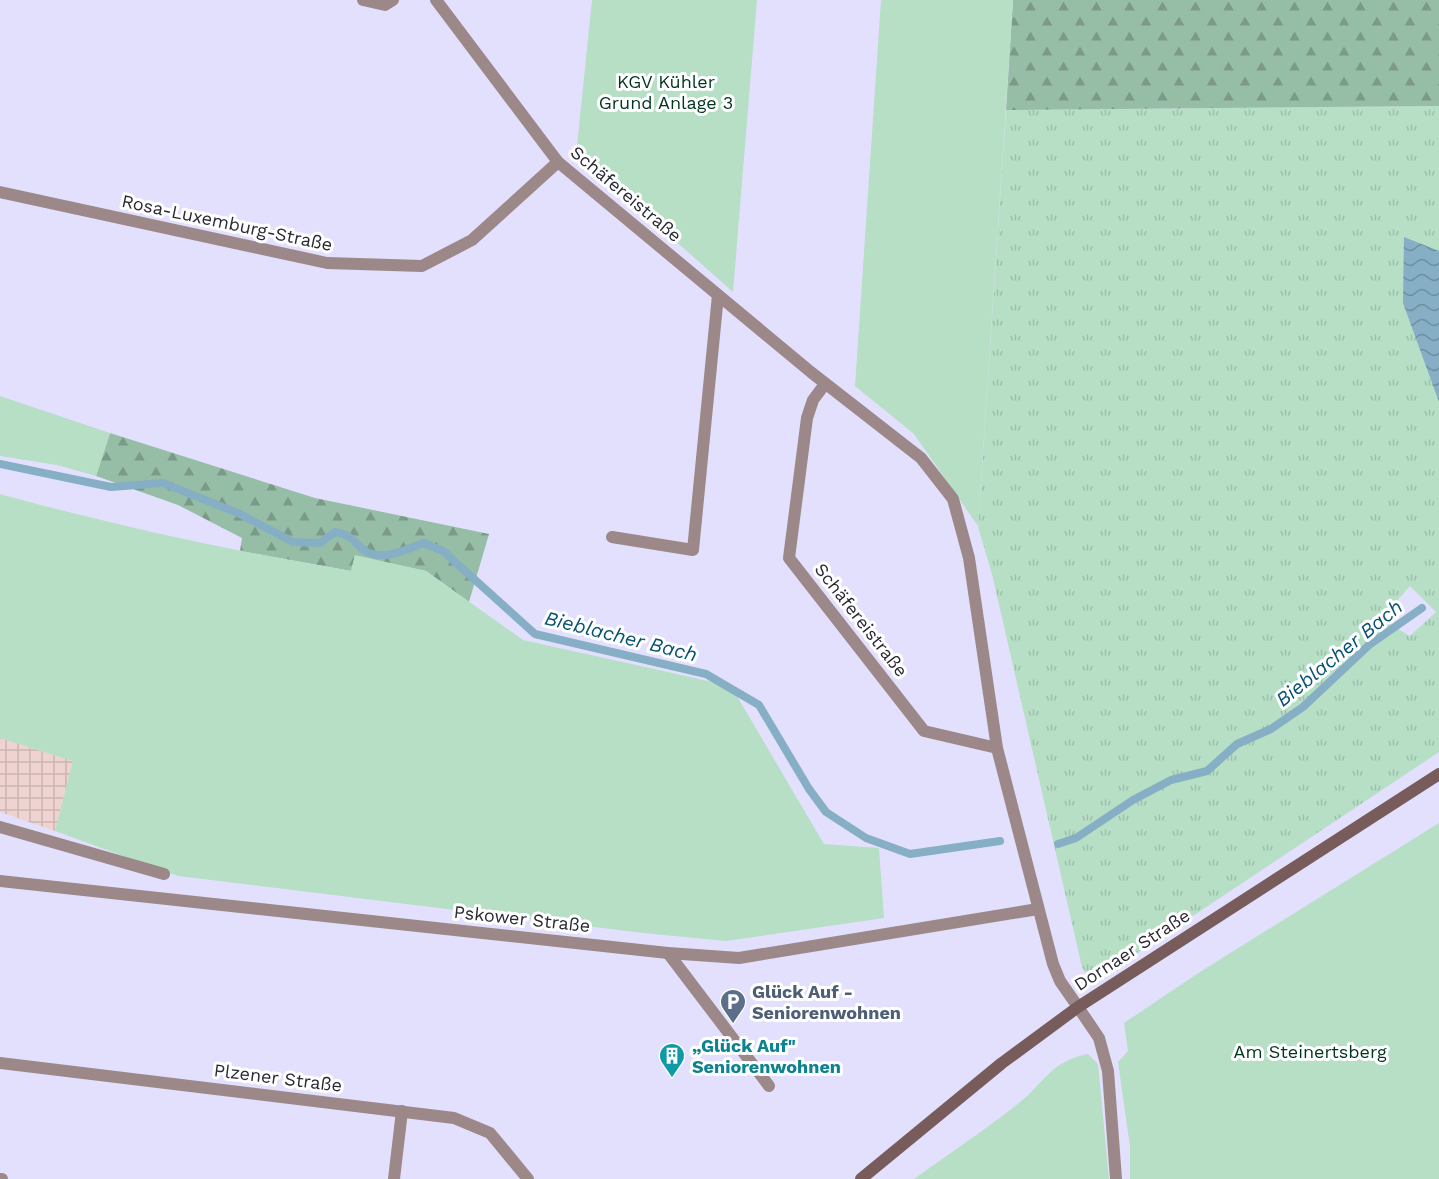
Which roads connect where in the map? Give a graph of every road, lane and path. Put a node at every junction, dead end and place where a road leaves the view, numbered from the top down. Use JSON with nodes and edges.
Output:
{"nodes":[{"id":1,"x":363,"y":0,"type":"edge"},
{"id":2,"x":393,"y":0,"type":"edge"},
{"id":3,"x":436,"y":0,"type":"edge"},
{"id":4,"x":558,"y":162,"type":"junction"},
{"id":5,"x":0,"y":192,"type":"edge"},
{"id":6,"x":718,"y":295,"type":"junction"},
{"id":7,"x":825,"y":384,"type":"junction"},
{"id":8,"x":612,"y":537,"type":"dead end"},
{"id":9,"x":997,"y":748,"type":"junction"},
{"id":10,"x":1439,"y":774,"type":"edge"},
{"id":11,"x":0,"y":827,"type":"edge"},
{"id":12,"x":164,"y":874,"type":"dead end"},
{"id":13,"x":0,"y":881,"type":"edge"},
{"id":14,"x":1038,"y":909,"type":"junction"},
{"id":15,"x":668,"y":953,"type":"junction"},
{"id":16,"x":1078,"y":1007,"type":"junction"},
{"id":17,"x":0,"y":1063,"type":"edge"},
{"id":18,"x":769,"y":1086,"type":"dead end"},
{"id":19,"x":402,"y":1111,"type":"junction"},
{"id":20,"x":394,"y":1179,"type":"edge"},
{"id":21,"x":528,"y":1179,"type":"edge"},
{"id":22,"x":861,"y":1179,"type":"edge"},
{"id":23,"x":1116,"y":1179,"type":"edge"}],
"edges":[{"from":1,"to":2,"type":"street"},
{"from":3,"to":4,"type":"street","name":"Schäfereistraße"},
{"from":4,"to":5,"type":"street","name":"Rosa-Luxemburg-Straße"},
{"from":4,"to":6,"type":"street","name":"Schäfereistraße"},
{"from":6,"to":7,"type":"street","name":"Schäfereistraße"},
{"from":6,"to":8,"type":"street"},
{"from":7,"to":9,"type":"street","name":"Schäfereistraße"},
{"from":7,"to":9,"type":"street","name":"Schäfereistraße"},
{"from":9,"to":14,"type":"street","name":"Schäfereistraße"},
{"from":10,"to":16,"type":"main road","name":"Dornaer Straße"},
{"from":11,"to":12,"type":"street"},
{"from":13,"to":15,"type":"street","name":"Pskower Straße"},
{"from":14,"to":15,"type":"street","name":"Pskower Straße"},
{"from":14,"to":16,"type":"street","name":"Schäfereistraße"},
{"from":15,"to":18,"type":"street"},
{"from":16,"to":22,"type":"main road","name":"Dornaer Straße"},
{"from":16,"to":23,"type":"street","name":"Schäfereistraße"},
{"from":17,"to":19,"type":"street","name":"Plzener Straße"},
{"from":19,"to":20,"type":"street"},
{"from":19,"to":21,"type":"street","name":"Plzener Straße"}]}
